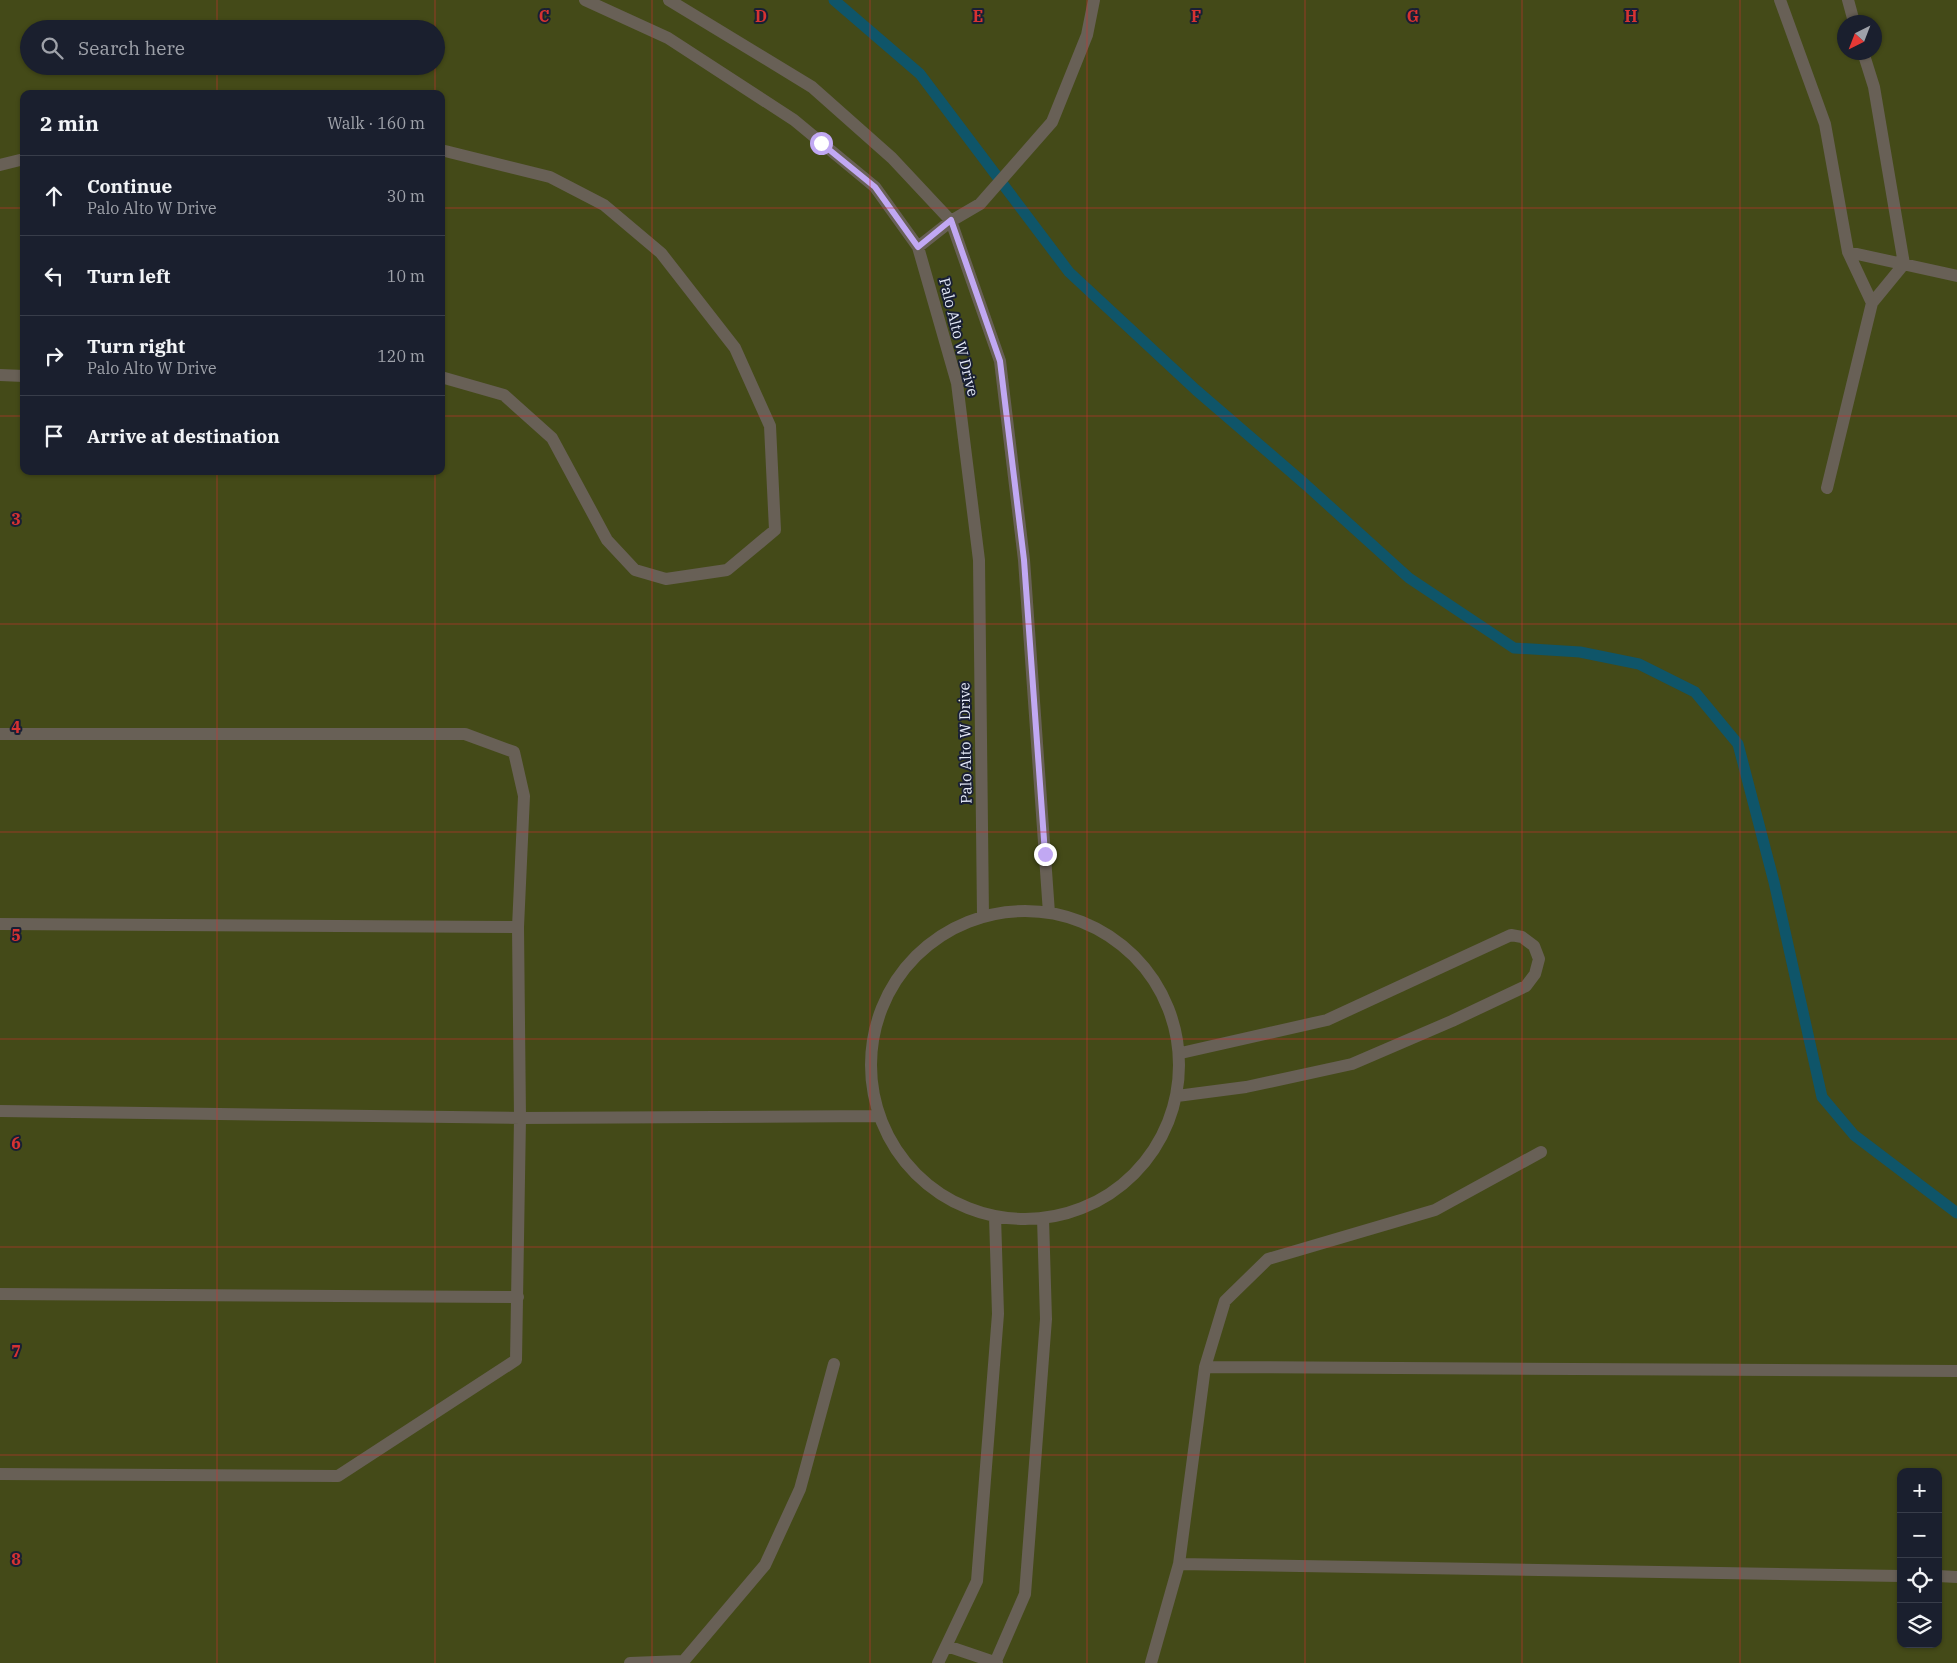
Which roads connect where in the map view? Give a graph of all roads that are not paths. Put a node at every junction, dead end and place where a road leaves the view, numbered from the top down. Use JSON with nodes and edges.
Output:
{"nodes":[{"id":1,"x":585,"y":0,"type":"edge"},
{"id":2,"x":669,"y":0,"type":"edge"},
{"id":3,"x":1094,"y":0,"type":"edge"},
{"id":4,"x":1780,"y":0,"type":"edge"},
{"id":5,"x":1848,"y":0,"type":"edge"},
{"id":6,"x":1852,"y":15,"type":"edge"},
{"id":7,"x":1866,"y":60,"type":"edge"},
{"id":8,"x":445,"y":151,"type":"edge"},
{"id":9,"x":20,"y":160,"type":"edge"},
{"id":10,"x":0,"y":165,"type":"edge"},
{"id":11,"x":951,"y":220,"type":"junction"},
{"id":12,"x":918,"y":247,"type":"junction"},
{"id":13,"x":1848,"y":252,"type":"junction"},
{"id":14,"x":1904,"y":264,"type":"junction"},
{"id":15,"x":1957,"y":276,"type":"edge"},
{"id":16,"x":1872,"y":303,"type":"junction"},
{"id":17,"x":0,"y":375,"type":"edge"},
{"id":18,"x":20,"y":376,"type":"edge"},
{"id":19,"x":445,"y":378,"type":"edge"},
{"id":20,"x":1827,"y":488,"type":"dead end"},
{"id":21,"x":0,"y":734,"type":"edge"},
{"id":22,"x":1049,"y":913,"type":"junction"},
{"id":23,"x":983,"y":916,"type":"junction"},
{"id":24,"x":0,"y":924,"type":"edge"},
{"id":25,"x":518,"y":927,"type":"junction"},
{"id":26,"x":1182,"y":1053,"type":"junction"},
{"id":27,"x":1177,"y":1096,"type":"junction"},
{"id":28,"x":0,"y":1111,"type":"edge"},
{"id":29,"x":880,"y":1116,"type":"junction"},
{"id":30,"x":520,"y":1118,"type":"junction"},
{"id":31,"x":1541,"y":1152,"type":"dead end"},
{"id":32,"x":995,"y":1216,"type":"junction"},
{"id":33,"x":1043,"y":1218,"type":"junction"},
{"id":34,"x":0,"y":1294,"type":"edge"},
{"id":35,"x":518,"y":1297,"type":"junction"},
{"id":36,"x":834,"y":1364,"type":"dead end"},
{"id":37,"x":1205,"y":1367,"type":"junction"},
{"id":38,"x":1957,"y":1371,"type":"edge"},
{"id":39,"x":0,"y":1474,"type":"edge"},
{"id":40,"x":1180,"y":1564,"type":"junction"},
{"id":41,"x":1897,"y":1576,"type":"edge"},
{"id":42,"x":1942,"y":1576,"type":"edge"},
{"id":43,"x":1957,"y":1577,"type":"edge"},
{"id":44,"x":947,"y":1646,"type":"junction"},
{"id":45,"x":682,"y":1662,"type":"edge"},
{"id":46,"x":630,"y":1663,"type":"edge"},
{"id":47,"x":938,"y":1663,"type":"edge"},
{"id":48,"x":996,"y":1663,"type":"edge"},
{"id":49,"x":1151,"y":1663,"type":"edge"}],
"edges":[{"from":1,"to":12,"type":"street","name":"Palo Alto W Drive"},
{"from":2,"to":11,"type":"street","name":"Palo Alto W Drive"},
{"from":3,"to":11,"type":"street"},
{"from":4,"to":13,"type":"street"},
{"from":5,"to":6,"type":"street"},
{"from":7,"to":14,"type":"street"},
{"from":8,"to":19,"type":"street"},
{"from":9,"to":10,"type":"street"},
{"from":11,"to":12,"type":"street"},
{"from":11,"to":22,"type":"street","name":"Palo Alto W Drive"},
{"from":12,"to":23,"type":"street","name":"Palo Alto W Drive"},
{"from":13,"to":14,"type":"street"},
{"from":13,"to":16,"type":"street"},
{"from":14,"to":15,"type":"street"},
{"from":14,"to":16,"type":"street"},
{"from":16,"to":20,"type":"street"},
{"from":17,"to":18,"type":"street"},
{"from":21,"to":25,"type":"street"},
{"from":22,"to":23,"type":"street"},
{"from":22,"to":26,"type":"street"},
{"from":23,"to":29,"type":"street"},
{"from":24,"to":25,"type":"street"},
{"from":25,"to":30,"type":"street"},
{"from":26,"to":27,"type":"street"},
{"from":26,"to":27,"type":"street"},
{"from":27,"to":33,"type":"street"},
{"from":28,"to":30,"type":"street"},
{"from":29,"to":30,"type":"street"},
{"from":29,"to":32,"type":"street"},
{"from":30,"to":35,"type":"street"},
{"from":31,"to":37,"type":"street"},
{"from":32,"to":33,"type":"street"},
{"from":32,"to":44,"type":"street"},
{"from":33,"to":48,"type":"street"},
{"from":34,"to":35,"type":"street"},
{"from":35,"to":39,"type":"street"},
{"from":36,"to":45,"type":"street"},
{"from":37,"to":38,"type":"street"},
{"from":37,"to":40,"type":"street"},
{"from":40,"to":41,"type":"street"},
{"from":40,"to":49,"type":"street"},
{"from":42,"to":43,"type":"street"},
{"from":44,"to":47,"type":"street"},
{"from":44,"to":48,"type":"street"},
{"from":45,"to":46,"type":"street"}]}
